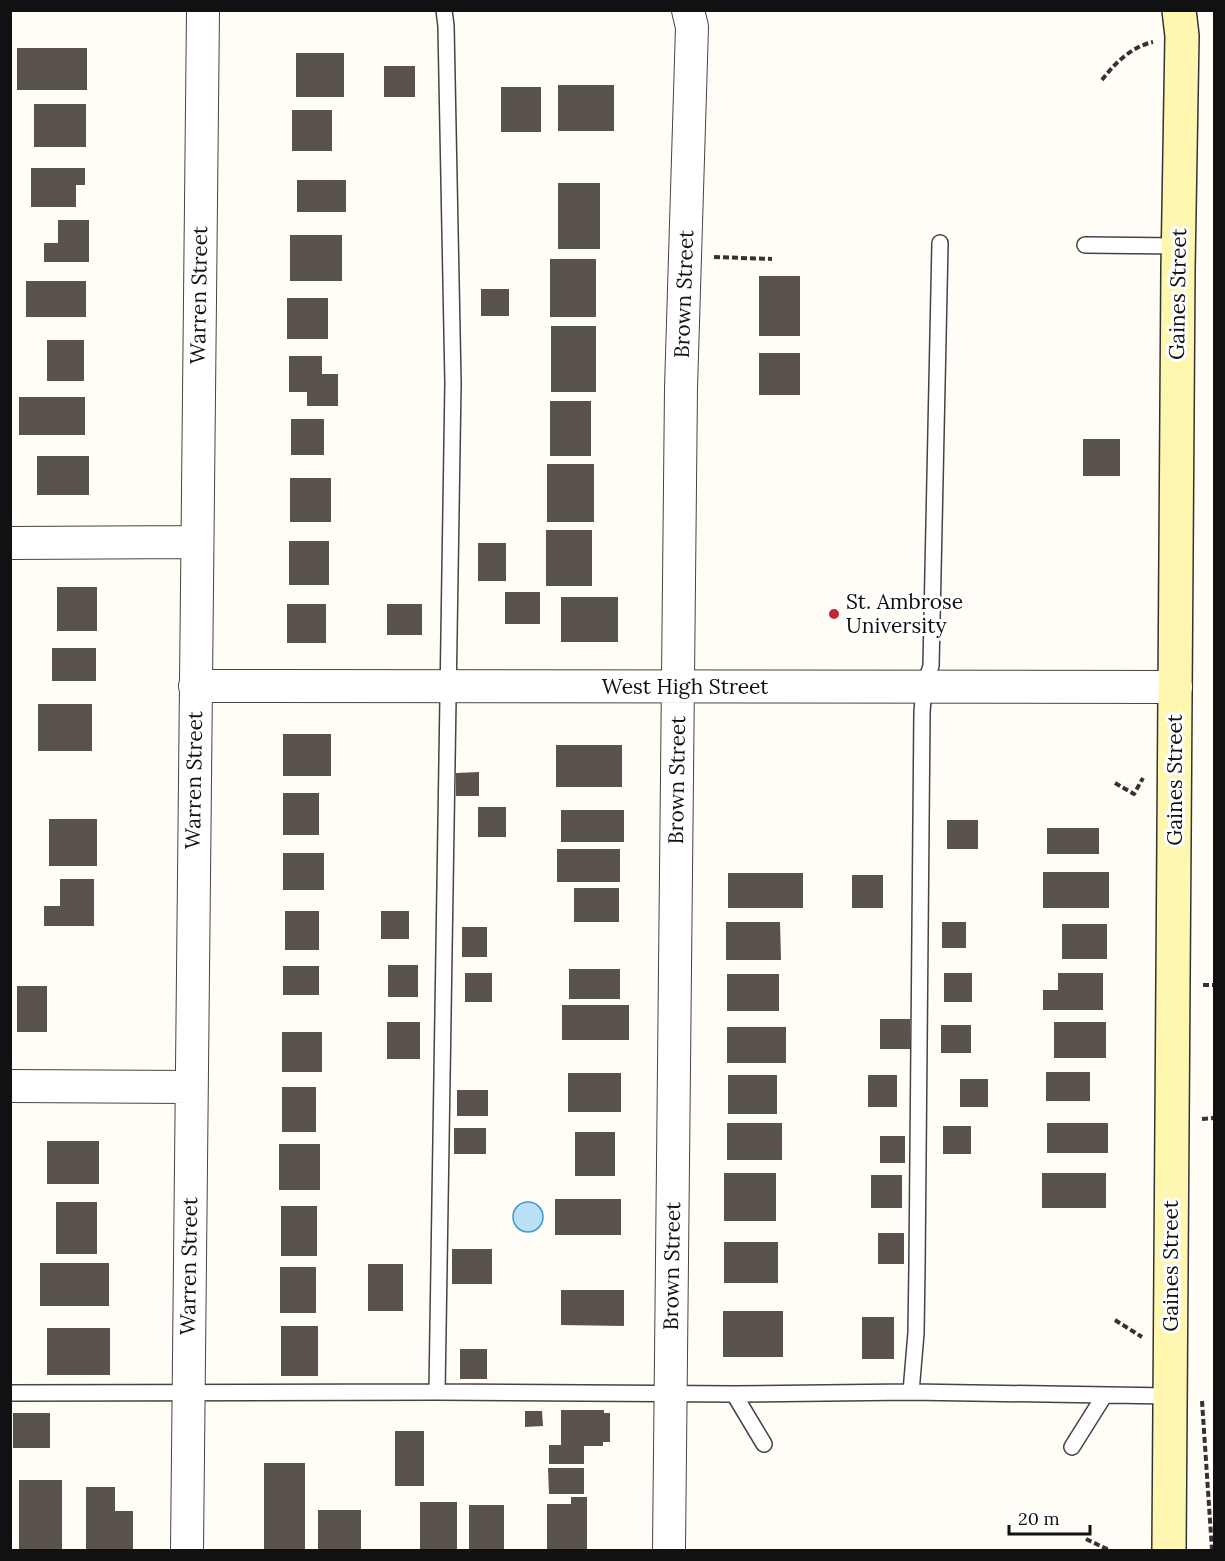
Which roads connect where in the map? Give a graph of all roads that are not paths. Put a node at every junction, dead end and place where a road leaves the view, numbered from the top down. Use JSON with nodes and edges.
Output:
{"nodes":[{"id":1,"x":202,"y":10,"type":"edge"},
{"id":2,"x":444,"y":10,"type":"edge"},
{"id":3,"x":688,"y":10,"type":"edge"},
{"id":4,"x":1179,"y":10,"type":"edge"},
{"id":5,"x":940,"y":243,"type":"dead end"},
{"id":6,"x":1085,"y":245,"type":"dead end"},
{"id":7,"x":1179,"y":246,"type":"junction"},
{"id":8,"x":197,"y":542,"type":"junction"},
{"id":9,"x":10,"y":543,"type":"edge"},
{"id":10,"x":195,"y":686,"type":"junction"},
{"id":11,"x":448,"y":687,"type":"junction"},
{"id":12,"x":678,"y":687,"type":"junction"},
{"id":13,"x":924,"y":687,"type":"junction"},
{"id":14,"x":1176,"y":687,"type":"junction"},
{"id":15,"x":10,"y":1086,"type":"edge"},
{"id":16,"x":191,"y":1087,"type":"junction"},
{"id":17,"x":188,"y":1392,"type":"junction"},
{"id":18,"x":437,"y":1392,"type":"junction"},
{"id":19,"x":911,"y":1392,"type":"junction"},
{"id":20,"x":10,"y":1393,"type":"edge"},
{"id":21,"x":670,"y":1394,"type":"junction"},
{"id":22,"x":734,"y":1394,"type":"junction"},
{"id":23,"x":1104,"y":1396,"type":"junction"},
{"id":24,"x":1170,"y":1396,"type":"junction"},
{"id":25,"x":764,"y":1444,"type":"dead end"},
{"id":26,"x":1072,"y":1447,"type":"dead end"},
{"id":27,"x":187,"y":1551,"type":"edge"},
{"id":28,"x":669,"y":1551,"type":"edge"},
{"id":29,"x":1169,"y":1551,"type":"edge"}],
"edges":[{"from":1,"to":8,"type":"street","name":"Warren Street"},
{"from":2,"to":11,"type":"lane"},
{"from":3,"to":12,"type":"street","name":"Brown Street"},
{"from":4,"to":7,"type":"street","name":"Gaines Street"},
{"from":5,"to":13,"type":"lane"},
{"from":6,"to":7,"type":"lane"},
{"from":7,"to":14,"type":"street","name":"Gaines Street"},
{"from":8,"to":9,"type":"street"},
{"from":8,"to":10,"type":"street","name":"Warren Street"},
{"from":10,"to":11,"type":"street","name":"West High Street"},
{"from":10,"to":16,"type":"street","name":"Warren Street"},
{"from":11,"to":12,"type":"street","name":"West High Street"},
{"from":11,"to":18,"type":"lane"},
{"from":12,"to":13,"type":"street","name":"West High Street"},
{"from":12,"to":21,"type":"street","name":"Brown Street"},
{"from":13,"to":14,"type":"street","name":"West High Street"},
{"from":13,"to":19,"type":"lane"},
{"from":14,"to":24,"type":"street","name":"Gaines Street"},
{"from":15,"to":16,"type":"street"},
{"from":16,"to":17,"type":"street","name":"Warren Street"},
{"from":17,"to":18,"type":"lane"},
{"from":17,"to":20,"type":"lane"},
{"from":17,"to":27,"type":"street","name":"Warren Street"},
{"from":18,"to":21,"type":"lane"},
{"from":19,"to":22,"type":"lane"},
{"from":19,"to":23,"type":"lane"},
{"from":21,"to":22,"type":"lane"},
{"from":21,"to":28,"type":"street","name":"Brown Street"},
{"from":22,"to":25,"type":"lane"},
{"from":23,"to":24,"type":"lane"},
{"from":23,"to":26,"type":"lane"},
{"from":24,"to":29,"type":"street","name":"Gaines Street"}]}
